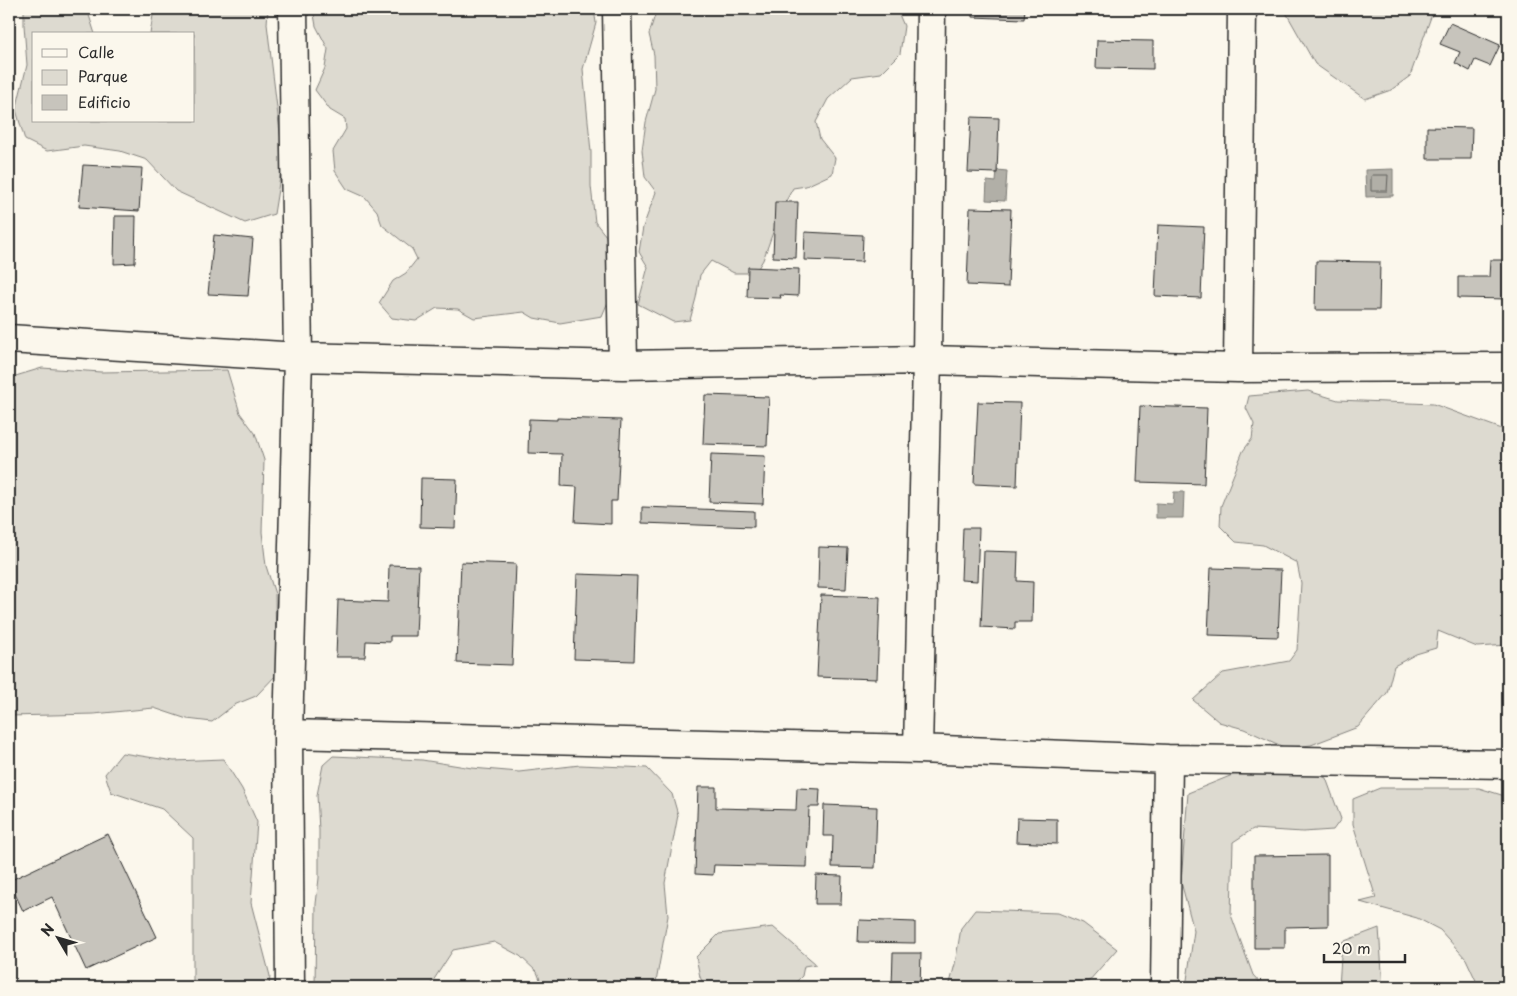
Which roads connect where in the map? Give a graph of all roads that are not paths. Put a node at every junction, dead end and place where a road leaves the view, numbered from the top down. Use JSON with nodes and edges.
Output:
{"nodes":[{"id":1,"x":294,"y":9,"type":"edge"},
{"id":2,"x":617,"y":9,"type":"edge"},
{"id":3,"x":932,"y":9,"type":"edge"},
{"id":4,"x":1242,"y":9,"type":"edge"},
{"id":5,"x":9,"y":339,"type":"edge"},
{"id":6,"x":298,"y":357,"type":"junction"},
{"id":7,"x":928,"y":360,"type":"junction"},
{"id":8,"x":623,"y":365,"type":"junction"},
{"id":9,"x":1508,"y":367,"type":"edge"},
{"id":10,"x":1238,"y":368,"type":"junction"},
{"id":11,"x":288,"y":734,"type":"junction"},
{"id":12,"x":918,"y":748,"type":"junction"},
{"id":13,"x":1168,"y":759,"type":"junction"},
{"id":14,"x":1508,"y":764,"type":"edge"},
{"id":15,"x":290,"y":987,"type":"edge"},
{"id":16,"x":1165,"y":987,"type":"edge"}],
"edges":[{"from":1,"to":6,"type":"street"},
{"from":2,"to":8,"type":"street"},
{"from":3,"to":7,"type":"street"},
{"from":4,"to":10,"type":"street"},
{"from":5,"to":6,"type":"street"},
{"from":6,"to":8,"type":"street"},
{"from":6,"to":11,"type":"street"},
{"from":7,"to":8,"type":"street"},
{"from":7,"to":10,"type":"street"},
{"from":7,"to":12,"type":"street"},
{"from":9,"to":10,"type":"street"},
{"from":11,"to":12,"type":"street"},
{"from":11,"to":15,"type":"street"},
{"from":12,"to":13,"type":"street"},
{"from":13,"to":14,"type":"street"},
{"from":13,"to":16,"type":"street"}]}
